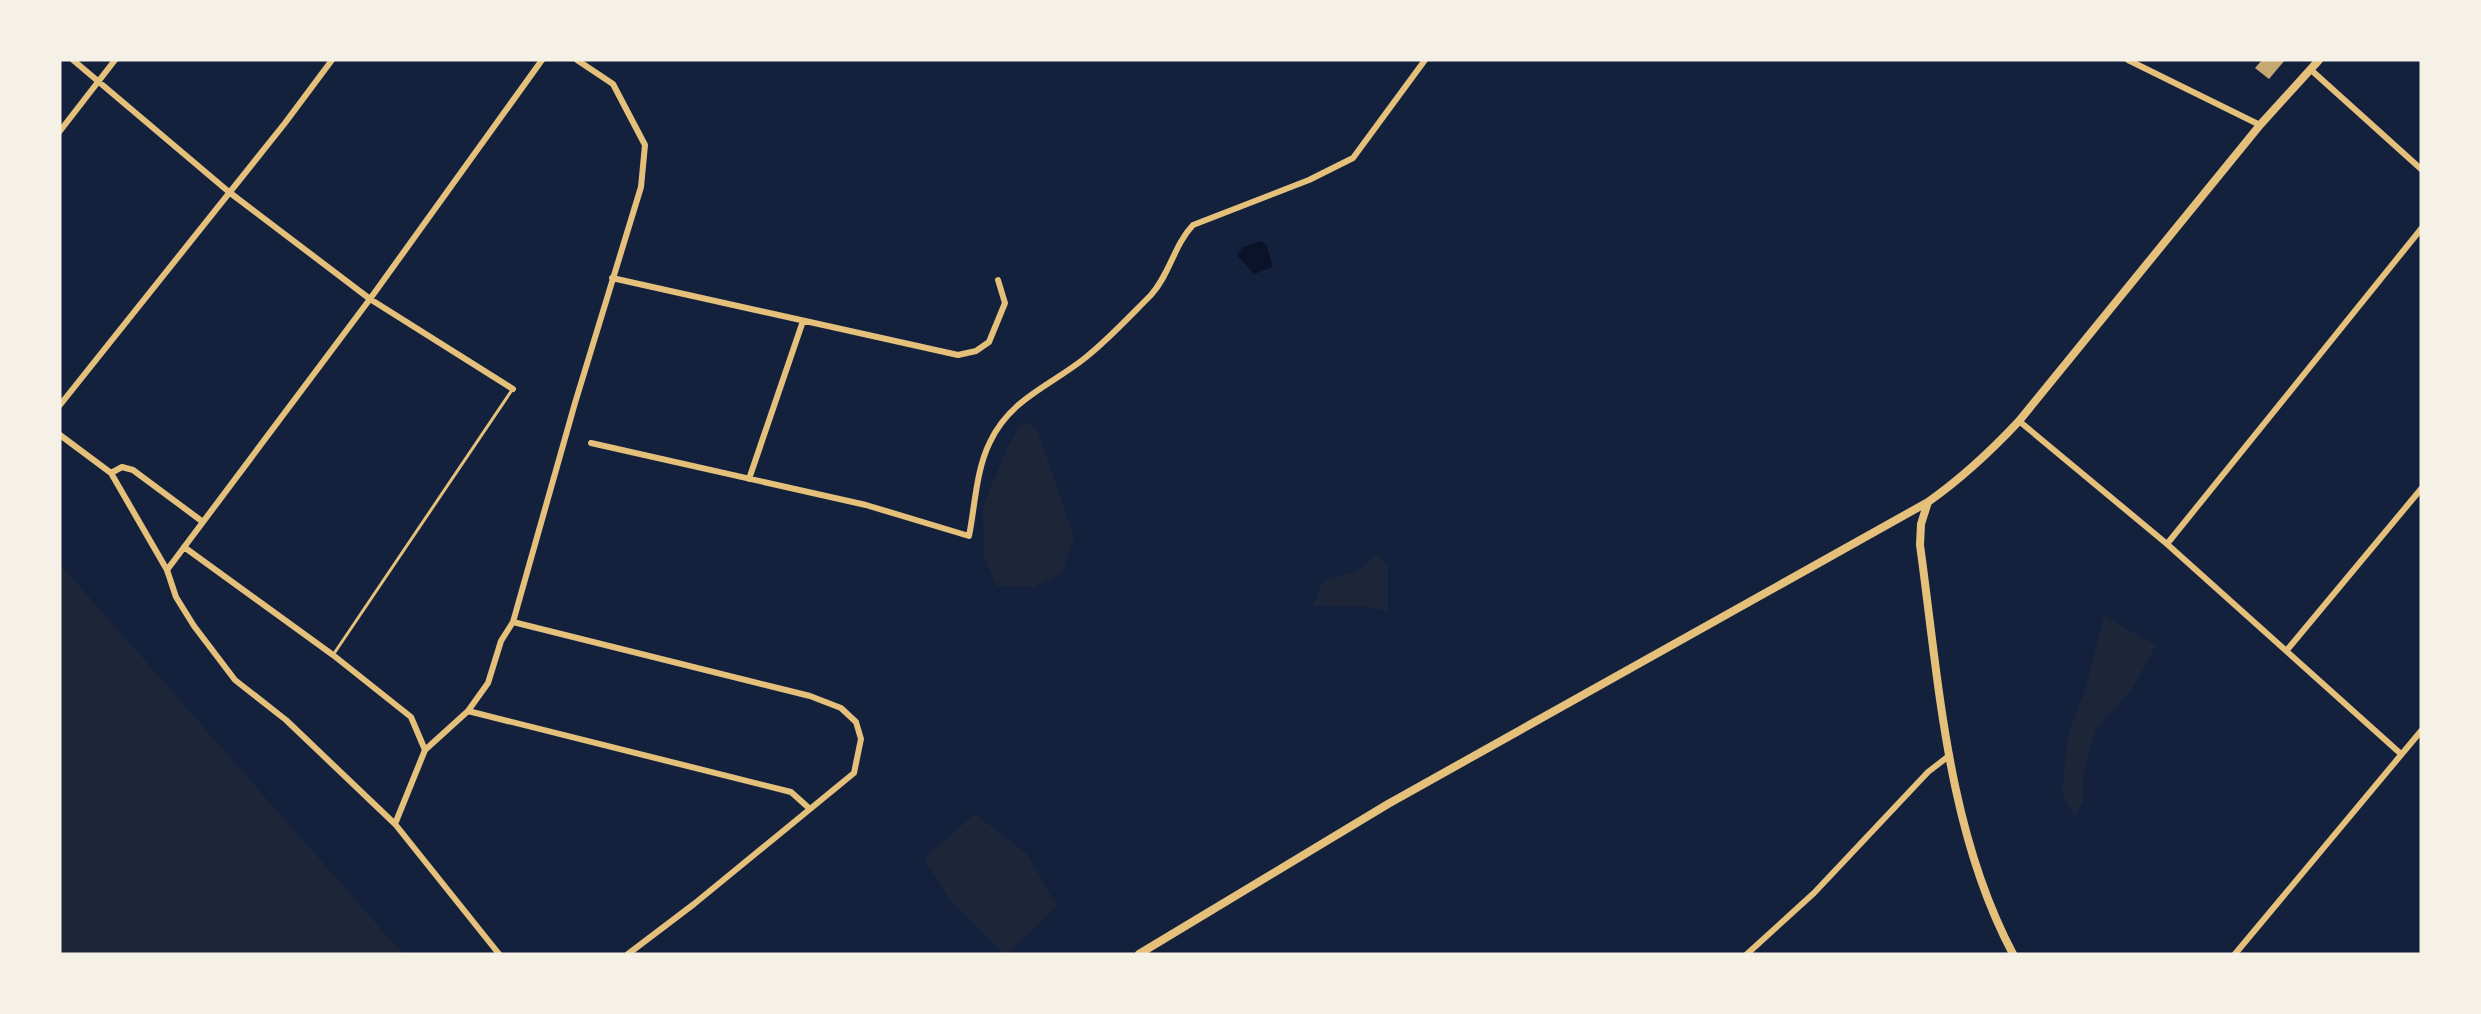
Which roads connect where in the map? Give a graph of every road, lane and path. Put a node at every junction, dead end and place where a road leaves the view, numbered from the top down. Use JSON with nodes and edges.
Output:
{"nodes":[{"id":1,"x":72,"y":60,"type":"edge"},
{"id":2,"x":115,"y":60,"type":"edge"},
{"id":3,"x":332,"y":60,"type":"edge"},
{"id":4,"x":542,"y":60,"type":"edge"},
{"id":5,"x":577,"y":60,"type":"edge"},
{"id":6,"x":1425,"y":60,"type":"edge"},
{"id":7,"x":2128,"y":60,"type":"edge"},
{"id":8,"x":2319,"y":60,"type":"edge"},
{"id":9,"x":2310,"y":69,"type":"junction"},
{"id":10,"x":99,"y":81,"type":"junction"},
{"id":11,"x":2260,"y":125,"type":"junction"},
{"id":12,"x":60,"y":131,"type":"edge"},
{"id":13,"x":2421,"y":169,"type":"edge"},
{"id":14,"x":229,"y":192,"type":"junction"},
{"id":15,"x":2421,"y":229,"type":"edge"},
{"id":16,"x":612,"y":278,"type":"junction"},
{"id":17,"x":998,"y":280,"type":"dead end"},
{"id":18,"x":370,"y":299,"type":"junction"},
{"id":19,"x":803,"y":321,"type":"junction"},
{"id":20,"x":513,"y":388,"type":"joint"},
{"id":21,"x":60,"y":405,"type":"edge"},
{"id":22,"x":2019,"y":421,"type":"junction"},
{"id":23,"x":60,"y":435,"type":"edge"},
{"id":24,"x":591,"y":443,"type":"dead end"},
{"id":25,"x":111,"y":473,"type":"junction"},
{"id":26,"x":749,"y":479,"type":"junction"},
{"id":27,"x":2421,"y":489,"type":"edge"},
{"id":28,"x":1928,"y":502,"type":"junction"},
{"id":29,"x":203,"y":522,"type":"junction"},
{"id":30,"x":2167,"y":544,"type":"junction"},
{"id":31,"x":184,"y":547,"type":"junction"},
{"id":32,"x":167,"y":570,"type":"junction"},
{"id":33,"x":513,"y":622,"type":"junction"},
{"id":34,"x":2287,"y":650,"type":"junction"},
{"id":35,"x":333,"y":655,"type":"junction"},
{"id":36,"x":468,"y":711,"type":"junction"},
{"id":37,"x":2421,"y":731,"type":"edge"},
{"id":38,"x":425,"y":750,"type":"junction"},
{"id":39,"x":2401,"y":754,"type":"junction"},
{"id":40,"x":1950,"y":755,"type":"junction"},
{"id":41,"x":810,"y":809,"type":"junction"},
{"id":42,"x":394,"y":824,"type":"junction"},
{"id":43,"x":500,"y":954,"type":"edge"},
{"id":44,"x":628,"y":954,"type":"edge"},
{"id":45,"x":1139,"y":954,"type":"edge"},
{"id":46,"x":1747,"y":954,"type":"edge"},
{"id":47,"x":2013,"y":954,"type":"edge"},
{"id":48,"x":2235,"y":954,"type":"edge"}],
"edges":[{"from":1,"to":10,"type":"street"},
{"from":2,"to":10,"type":"street"},
{"from":3,"to":14,"type":"street"},
{"from":4,"to":18,"type":"street"},
{"from":5,"to":16,"type":"street"},
{"from":6,"to":26,"type":"street"},
{"from":7,"to":11,"type":"street"},
{"from":8,"to":9,"type":"street"},
{"from":9,"to":11,"type":"street"},
{"from":9,"to":13,"type":"street"},
{"from":10,"to":12,"type":"street"},
{"from":10,"to":14,"type":"street"},
{"from":11,"to":22,"type":"street"},
{"from":14,"to":18,"type":"street"},
{"from":14,"to":21,"type":"street"},
{"from":15,"to":30,"type":"street"},
{"from":16,"to":19,"type":"street"},
{"from":16,"to":33,"type":"street"},
{"from":17,"to":19,"type":"street"},
{"from":18,"to":20,"type":"street"},
{"from":18,"to":29,"type":"street"},
{"from":19,"to":26,"type":"street"},
{"from":20,"to":35,"type":"lane"},
{"from":22,"to":28,"type":"street"},
{"from":22,"to":30,"type":"street"},
{"from":23,"to":25,"type":"street"},
{"from":24,"to":26,"type":"street"},
{"from":25,"to":29,"type":"street"},
{"from":25,"to":32,"type":"street"},
{"from":27,"to":34,"type":"street"},
{"from":28,"to":40,"type":"street"},
{"from":28,"to":45,"type":"street"},
{"from":29,"to":31,"type":"street"},
{"from":30,"to":34,"type":"street"},
{"from":31,"to":32,"type":"street"},
{"from":31,"to":35,"type":"street"},
{"from":32,"to":42,"type":"street"},
{"from":33,"to":36,"type":"street"},
{"from":33,"to":41,"type":"street"},
{"from":34,"to":39,"type":"street"},
{"from":35,"to":38,"type":"street"},
{"from":36,"to":38,"type":"street"},
{"from":36,"to":41,"type":"street"},
{"from":37,"to":39,"type":"street"},
{"from":38,"to":42,"type":"street"},
{"from":39,"to":48,"type":"street"},
{"from":40,"to":46,"type":"street"},
{"from":40,"to":47,"type":"street"},
{"from":41,"to":44,"type":"street"},
{"from":42,"to":43,"type":"street"}]}
